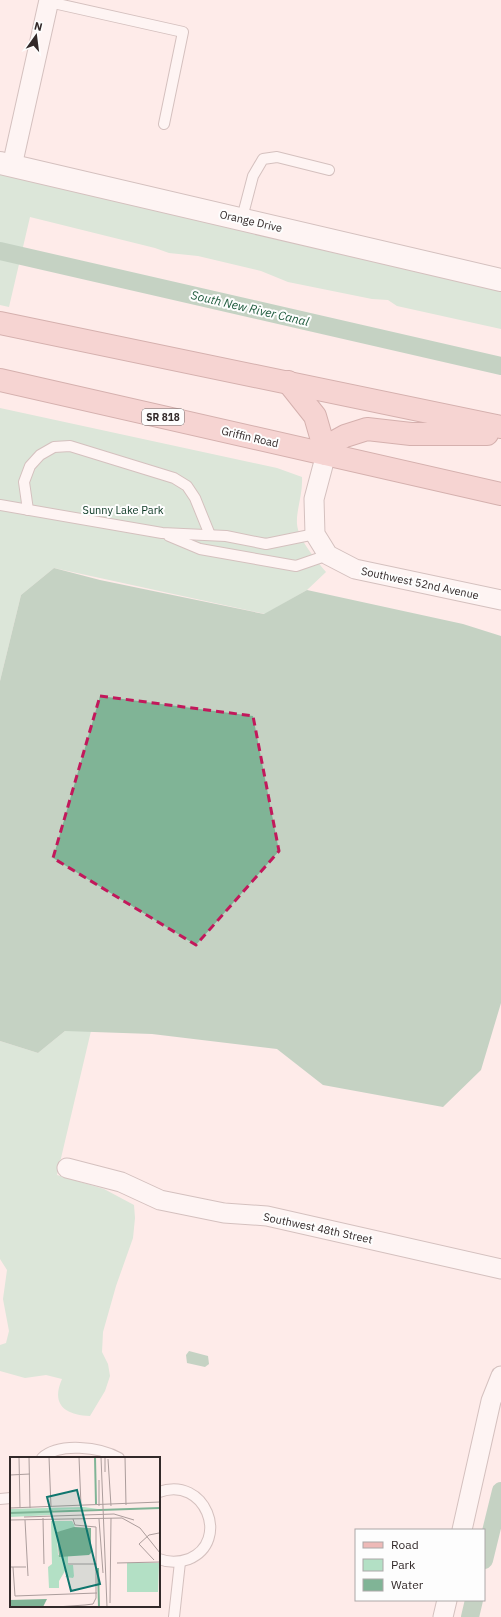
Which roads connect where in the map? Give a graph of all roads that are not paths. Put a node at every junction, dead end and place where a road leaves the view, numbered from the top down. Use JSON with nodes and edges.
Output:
{"nodes":[{"id":1,"x":49,"y":1,"type":"edge"},
{"id":2,"x":164,"y":124,"type":"dead end"},
{"id":3,"x":6,"y":164,"type":"edge"},
{"id":4,"x":328,"y":170,"type":"dead end"},
{"id":5,"x":242,"y":218,"type":"junction"},
{"id":6,"x":501,"y":280,"type":"edge"},
{"id":7,"x":0,"y":323,"type":"edge"},
{"id":8,"x":0,"y":380,"type":"edge"},
{"id":9,"x":288,"y":382,"type":"junction"},
{"id":10,"x":501,"y":427,"type":"edge"},
{"id":11,"x":501,"y":434,"type":"edge"},
{"id":12,"x":326,"y":454,"type":"junction"},
{"id":13,"x":501,"y":494,"type":"edge"},
{"id":14,"x":0,"y":505,"type":"edge"},
{"id":15,"x":28,"y":510,"type":"junction"},
{"id":16,"x":162,"y":533,"type":"junction"},
{"id":17,"x":315,"y":534,"type":"junction"},
{"id":18,"x":210,"y":535,"type":"junction"},
{"id":19,"x":328,"y":555,"type":"junction"},
{"id":20,"x":501,"y":600,"type":"edge"},
{"id":21,"x":67,"y":1168,"type":"dead end"},
{"id":22,"x":501,"y":1269,"type":"edge"},
{"id":23,"x":501,"y":1376,"type":"edge"},
{"id":24,"x":43,"y":1457,"type":"edge"},
{"id":25,"x":116,"y":1457,"type":"edge"},
{"id":26,"x":160,"y":1492,"type":"edge"},
{"id":27,"x":10,"y":1498,"type":"edge"},
{"id":28,"x":0,"y":1499,"type":"edge"},
{"id":29,"x":462,"y":1529,"type":"edge"},
{"id":30,"x":160,"y":1559,"type":"edge"},
{"id":31,"x":180,"y":1562,"type":"junction"},
{"id":32,"x":447,"y":1601,"type":"edge"},
{"id":33,"x":174,"y":1617,"type":"edge"},
{"id":34,"x":443,"y":1617,"type":"edge"}],
"edges":[{"from":1,"to":2,"type":"lane"},
{"from":1,"to":3,"type":"street"},
{"from":3,"to":5,"type":"street","name":"Orange Drive"},
{"from":4,"to":5,"type":"lane"},
{"from":5,"to":6,"type":"street","name":"Orange Drive"},
{"from":7,"to":9,"type":"main road"},
{"from":8,"to":12,"type":"main road","name":"Griffin Road","number":"SR 818"},
{"from":9,"to":10,"type":"main road"},
{"from":9,"to":12,"type":"main road"},
{"from":11,"to":12,"type":"main road"},
{"from":12,"to":13,"type":"main road","name":"Griffin Road","number":"SR 818"},
{"from":12,"to":17,"type":"street"},
{"from":14,"to":15,"type":"lane"},
{"from":15,"to":16,"type":"lane"},
{"from":15,"to":18,"type":"lane"},
{"from":16,"to":18,"type":"lane"},
{"from":16,"to":19,"type":"lane"},
{"from":17,"to":18,"type":"lane"},
{"from":17,"to":19,"type":"street"},
{"from":19,"to":20,"type":"street","name":"Southwest 52nd Avenue"},
{"from":21,"to":22,"type":"street","name":"Southwest 48th Street"},
{"from":23,"to":29,"type":"street"},
{"from":24,"to":25,"type":"lane"},
{"from":26,"to":31,"type":"lane"},
{"from":27,"to":28,"type":"lane"},
{"from":30,"to":31,"type":"lane"},
{"from":31,"to":33,"type":"lane"},
{"from":32,"to":34,"type":"street"}]}
